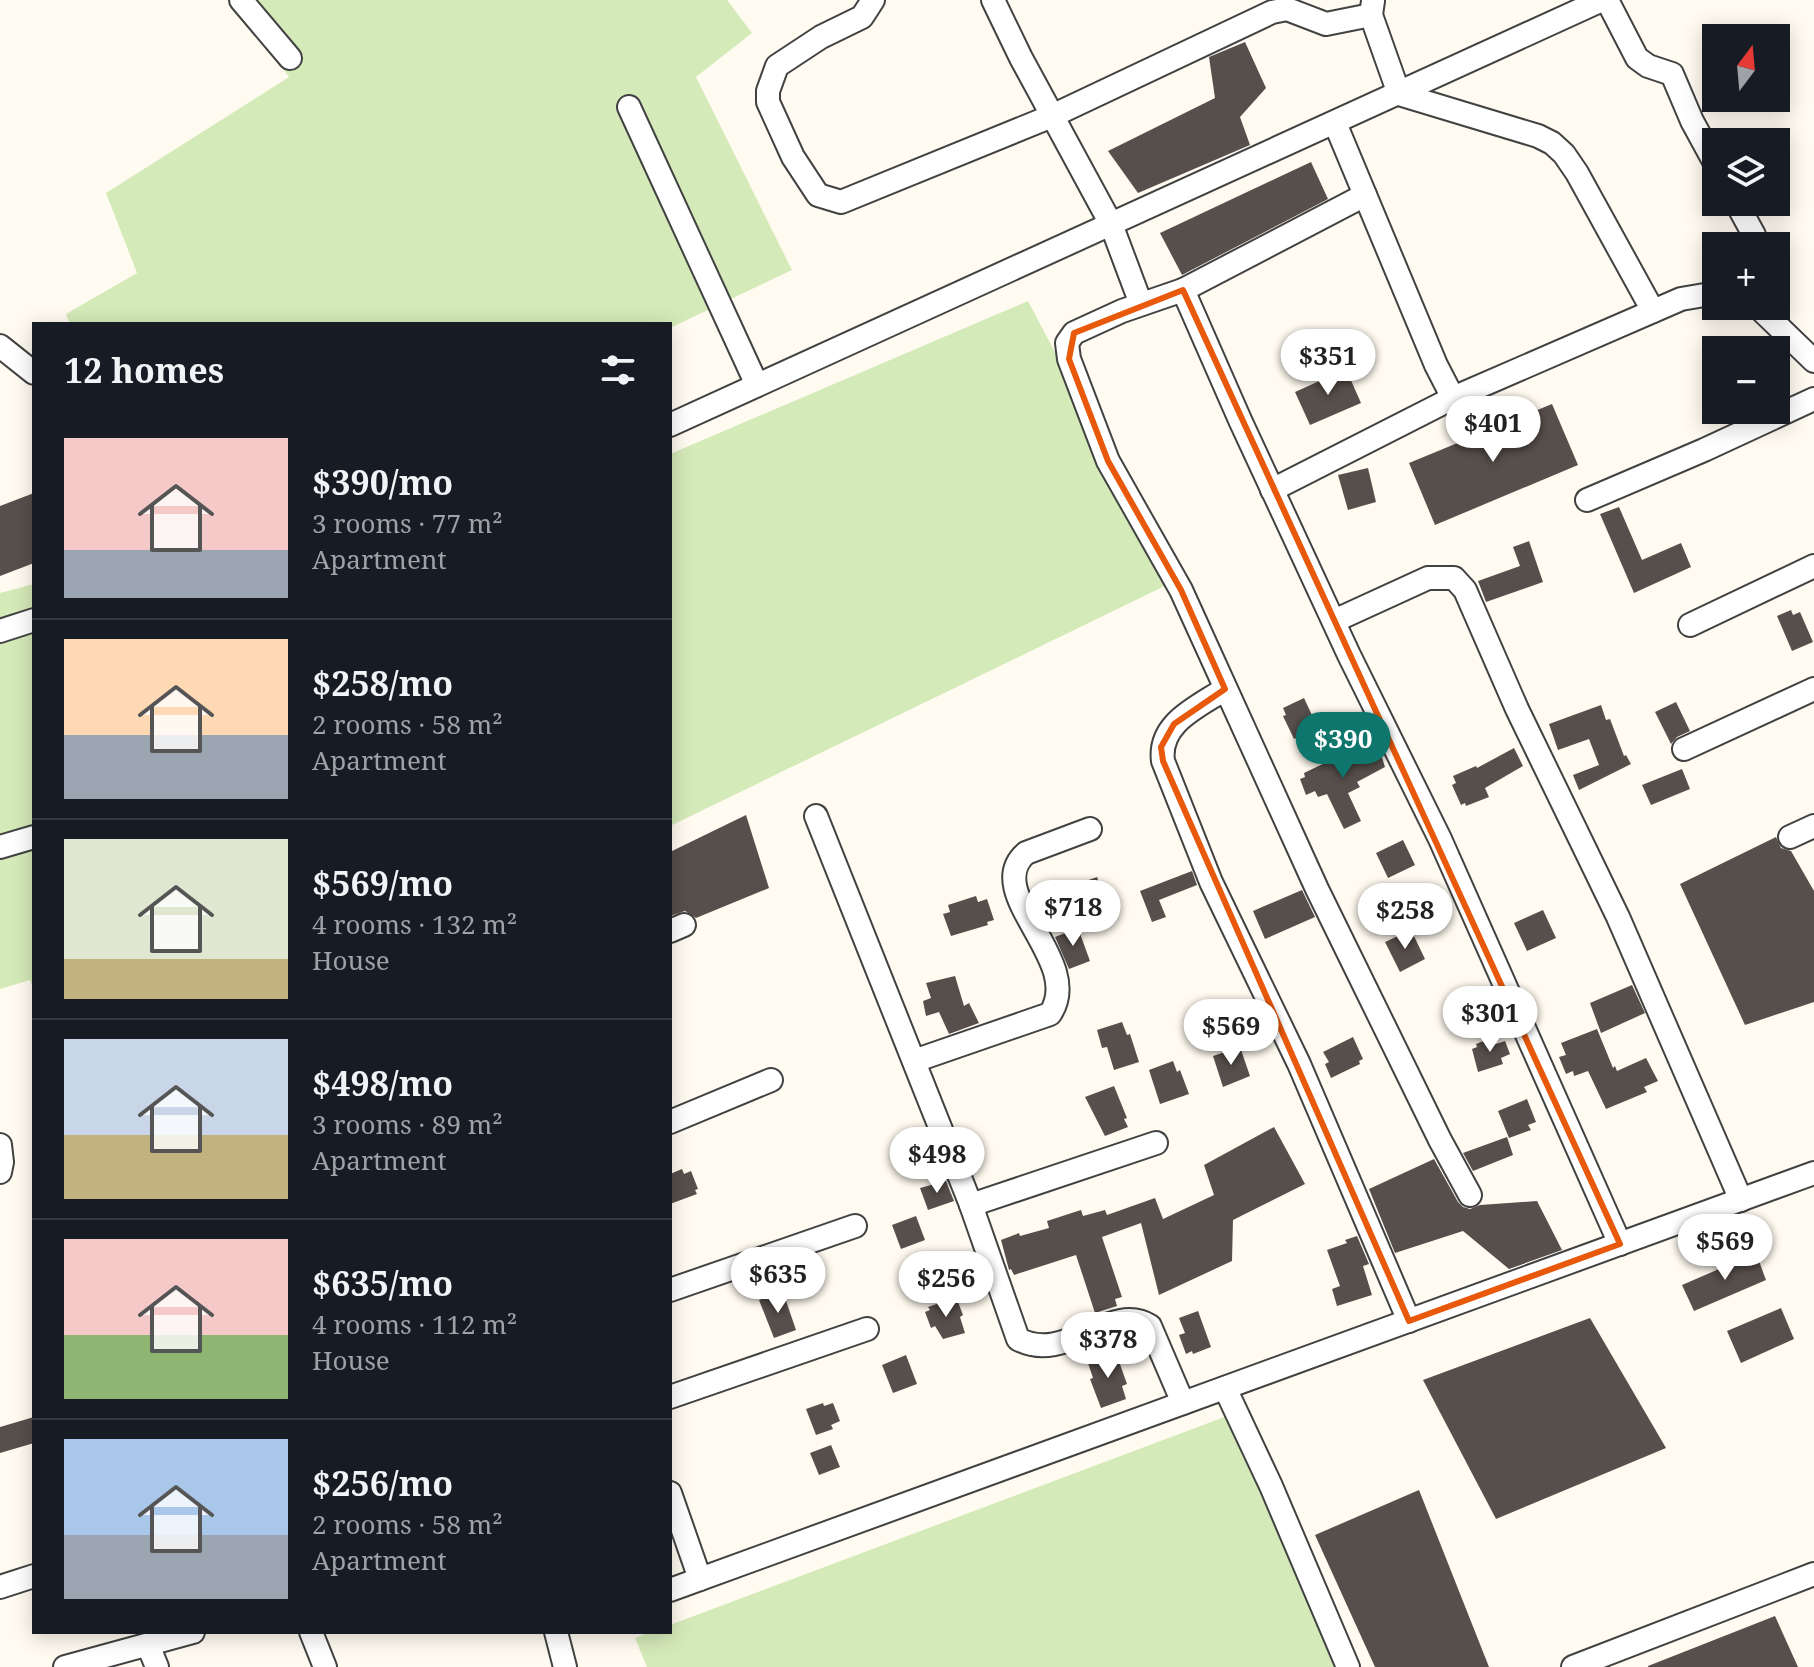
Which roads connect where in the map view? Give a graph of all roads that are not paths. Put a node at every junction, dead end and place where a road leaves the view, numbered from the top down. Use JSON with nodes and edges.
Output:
{"nodes":[{"id":1,"x":241,"y":0,"type":"edge"},
{"id":2,"x":873,"y":0,"type":"edge"},
{"id":3,"x":993,"y":0,"type":"edge"},
{"id":4,"x":1604,"y":0,"type":"edge"},
{"id":5,"x":1372,"y":8,"type":"edge"},
{"id":6,"x":290,"y":58,"type":"dead end"},
{"id":7,"x":1399,"y":94,"type":"junction"},
{"id":8,"x":629,"y":107,"type":"dead end"},
{"id":9,"x":1052,"y":116,"type":"junction"},
{"id":10,"x":1335,"y":123,"type":"junction"},
{"id":11,"x":1702,"y":139,"type":"edge"},
{"id":12,"x":1365,"y":195,"type":"junction"},
{"id":13,"x":1111,"y":224,"type":"junction"},
{"id":14,"x":1183,"y":290,"type":"junction"},
{"id":15,"x":1702,"y":295,"type":"edge"},
{"id":16,"x":1141,"y":304,"type":"junction"},
{"id":17,"x":1653,"y":311,"type":"junction"},
{"id":18,"x":1772,"y":320,"type":"edge"},
{"id":19,"x":0,"y":346,"type":"edge"},
{"id":20,"x":1814,"y":361,"type":"edge"},
{"id":21,"x":32,"y":371,"type":"edge"},
{"id":22,"x":757,"y":385,"type":"junction"},
{"id":23,"x":1453,"y":398,"type":"junction"},
{"id":24,"x":1814,"y":399,"type":"edge"},
{"id":25,"x":672,"y":424,"type":"edge"},
{"id":26,"x":1272,"y":490,"type":"junction"},
{"id":27,"x":1587,"y":500,"type":"dead end"},
{"id":28,"x":1814,"y":566,"type":"edge"},
{"id":29,"x":32,"y":621,"type":"edge"},
{"id":30,"x":1334,"y":621,"type":"junction"},
{"id":31,"x":1690,"y":625,"type":"dead end"},
{"id":32,"x":0,"y":631,"type":"edge"},
{"id":33,"x":1225,"y":689,"type":"junction"},
{"id":34,"x":1814,"y":689,"type":"edge"},
{"id":35,"x":1684,"y":749,"type":"dead end"},
{"id":36,"x":816,"y":816,"type":"dead end"},
{"id":37,"x":1814,"y":826,"type":"edge"},
{"id":38,"x":1090,"y":829,"type":"dead end"},
{"id":39,"x":1790,"y":837,"type":"dead end"},
{"id":40,"x":32,"y":838,"type":"edge"},
{"id":41,"x":0,"y":847,"type":"edge"},
{"id":42,"x":914,"y":1061,"type":"junction"},
{"id":43,"x":771,"y":1080,"type":"dead end"},
{"id":44,"x":672,"y":1121,"type":"edge"},
{"id":45,"x":1156,"y":1143,"type":"dead end"},
{"id":46,"x":0,"y":1145,"type":"edge"},
{"id":47,"x":0,"y":1172,"type":"edge"},
{"id":48,"x":1814,"y":1173,"type":"edge"},
{"id":49,"x":1470,"y":1195,"type":"dead end"},
{"id":50,"x":1741,"y":1200,"type":"junction"},
{"id":51,"x":971,"y":1205,"type":"junction"},
{"id":52,"x":855,"y":1226,"type":"dead end"},
{"id":53,"x":1620,"y":1244,"type":"junction"},
{"id":54,"x":672,"y":1289,"type":"edge"},
{"id":55,"x":1409,"y":1321,"type":"junction"},
{"id":56,"x":867,"y":1329,"type":"dead end"},
{"id":57,"x":1225,"y":1388,"type":"junction"},
{"id":58,"x":672,"y":1396,"type":"edge"},
{"id":59,"x":1183,"y":1403,"type":"junction"},
{"id":60,"x":672,"y":1499,"type":"edge"},
{"id":61,"x":1814,"y":1574,"type":"edge"},
{"id":62,"x":32,"y":1577,"type":"edge"},
{"id":63,"x":700,"y":1579,"type":"junction"},
{"id":64,"x":0,"y":1587,"type":"edge"},
{"id":65,"x":672,"y":1589,"type":"edge"},
{"id":66,"x":186,"y":1634,"type":"edge"},
{"id":67,"x":312,"y":1634,"type":"edge"},
{"id":68,"x":557,"y":1634,"type":"edge"},
{"id":69,"x":148,"y":1645,"type":"junction"},
{"id":70,"x":65,"y":1667,"type":"edge"},
{"id":71,"x":157,"y":1667,"type":"edge"},
{"id":72,"x":325,"y":1667,"type":"edge"},
{"id":73,"x":565,"y":1667,"type":"edge"},
{"id":74,"x":1348,"y":1667,"type":"edge"},
{"id":75,"x":1573,"y":1667,"type":"edge"}],
"edges":[{"from":1,"to":6,"type":"street"},
{"from":2,"to":9,"type":"street"},
{"from":3,"to":9,"type":"street"},
{"from":4,"to":7,"type":"street"},
{"from":4,"to":11,"type":"street"},
{"from":5,"to":7,"type":"street"},
{"from":5,"to":9,"type":"street"},
{"from":7,"to":10,"type":"street"},
{"from":7,"to":17,"type":"street"},
{"from":8,"to":22,"type":"street"},
{"from":9,"to":13,"type":"street"},
{"from":10,"to":12,"type":"street"},
{"from":10,"to":13,"type":"street"},
{"from":12,"to":14,"type":"street"},
{"from":12,"to":23,"type":"street"},
{"from":13,"to":16,"type":"street"},
{"from":13,"to":22,"type":"street"},
{"from":14,"to":16,"type":"street"},
{"from":14,"to":26,"type":"street"},
{"from":15,"to":17,"type":"street"},
{"from":16,"to":33,"type":"street"},
{"from":17,"to":23,"type":"street"},
{"from":18,"to":20,"type":"street"},
{"from":19,"to":21,"type":"street"},
{"from":22,"to":25,"type":"street"},
{"from":23,"to":26,"type":"street"},
{"from":24,"to":27,"type":"street"},
{"from":26,"to":30,"type":"street"},
{"from":28,"to":31,"type":"street"},
{"from":29,"to":32,"type":"street"},
{"from":30,"to":50,"type":"street"},
{"from":30,"to":53,"type":"street"},
{"from":33,"to":49,"type":"street"},
{"from":33,"to":55,"type":"street"},
{"from":34,"to":35,"type":"street"},
{"from":36,"to":42,"type":"street"},
{"from":37,"to":39,"type":"street"},
{"from":38,"to":42,"type":"street"},
{"from":40,"to":41,"type":"street"},
{"from":42,"to":51,"type":"street"},
{"from":43,"to":44,"type":"street"},
{"from":45,"to":51,"type":"street"},
{"from":46,"to":47,"type":"street"},
{"from":48,"to":50,"type":"street"},
{"from":50,"to":53,"type":"street"},
{"from":51,"to":59,"type":"street"},
{"from":52,"to":54,"type":"street"},
{"from":53,"to":55,"type":"street"},
{"from":55,"to":57,"type":"street"},
{"from":56,"to":58,"type":"street"},
{"from":57,"to":59,"type":"street"},
{"from":57,"to":74,"type":"street"},
{"from":59,"to":63,"type":"street"},
{"from":60,"to":63,"type":"street"},
{"from":61,"to":75,"type":"street"},
{"from":62,"to":64,"type":"street"},
{"from":63,"to":65,"type":"street"},
{"from":66,"to":69,"type":"street"},
{"from":67,"to":72,"type":"street"},
{"from":68,"to":73,"type":"street"},
{"from":69,"to":70,"type":"street"},
{"from":69,"to":71,"type":"street"}]}
